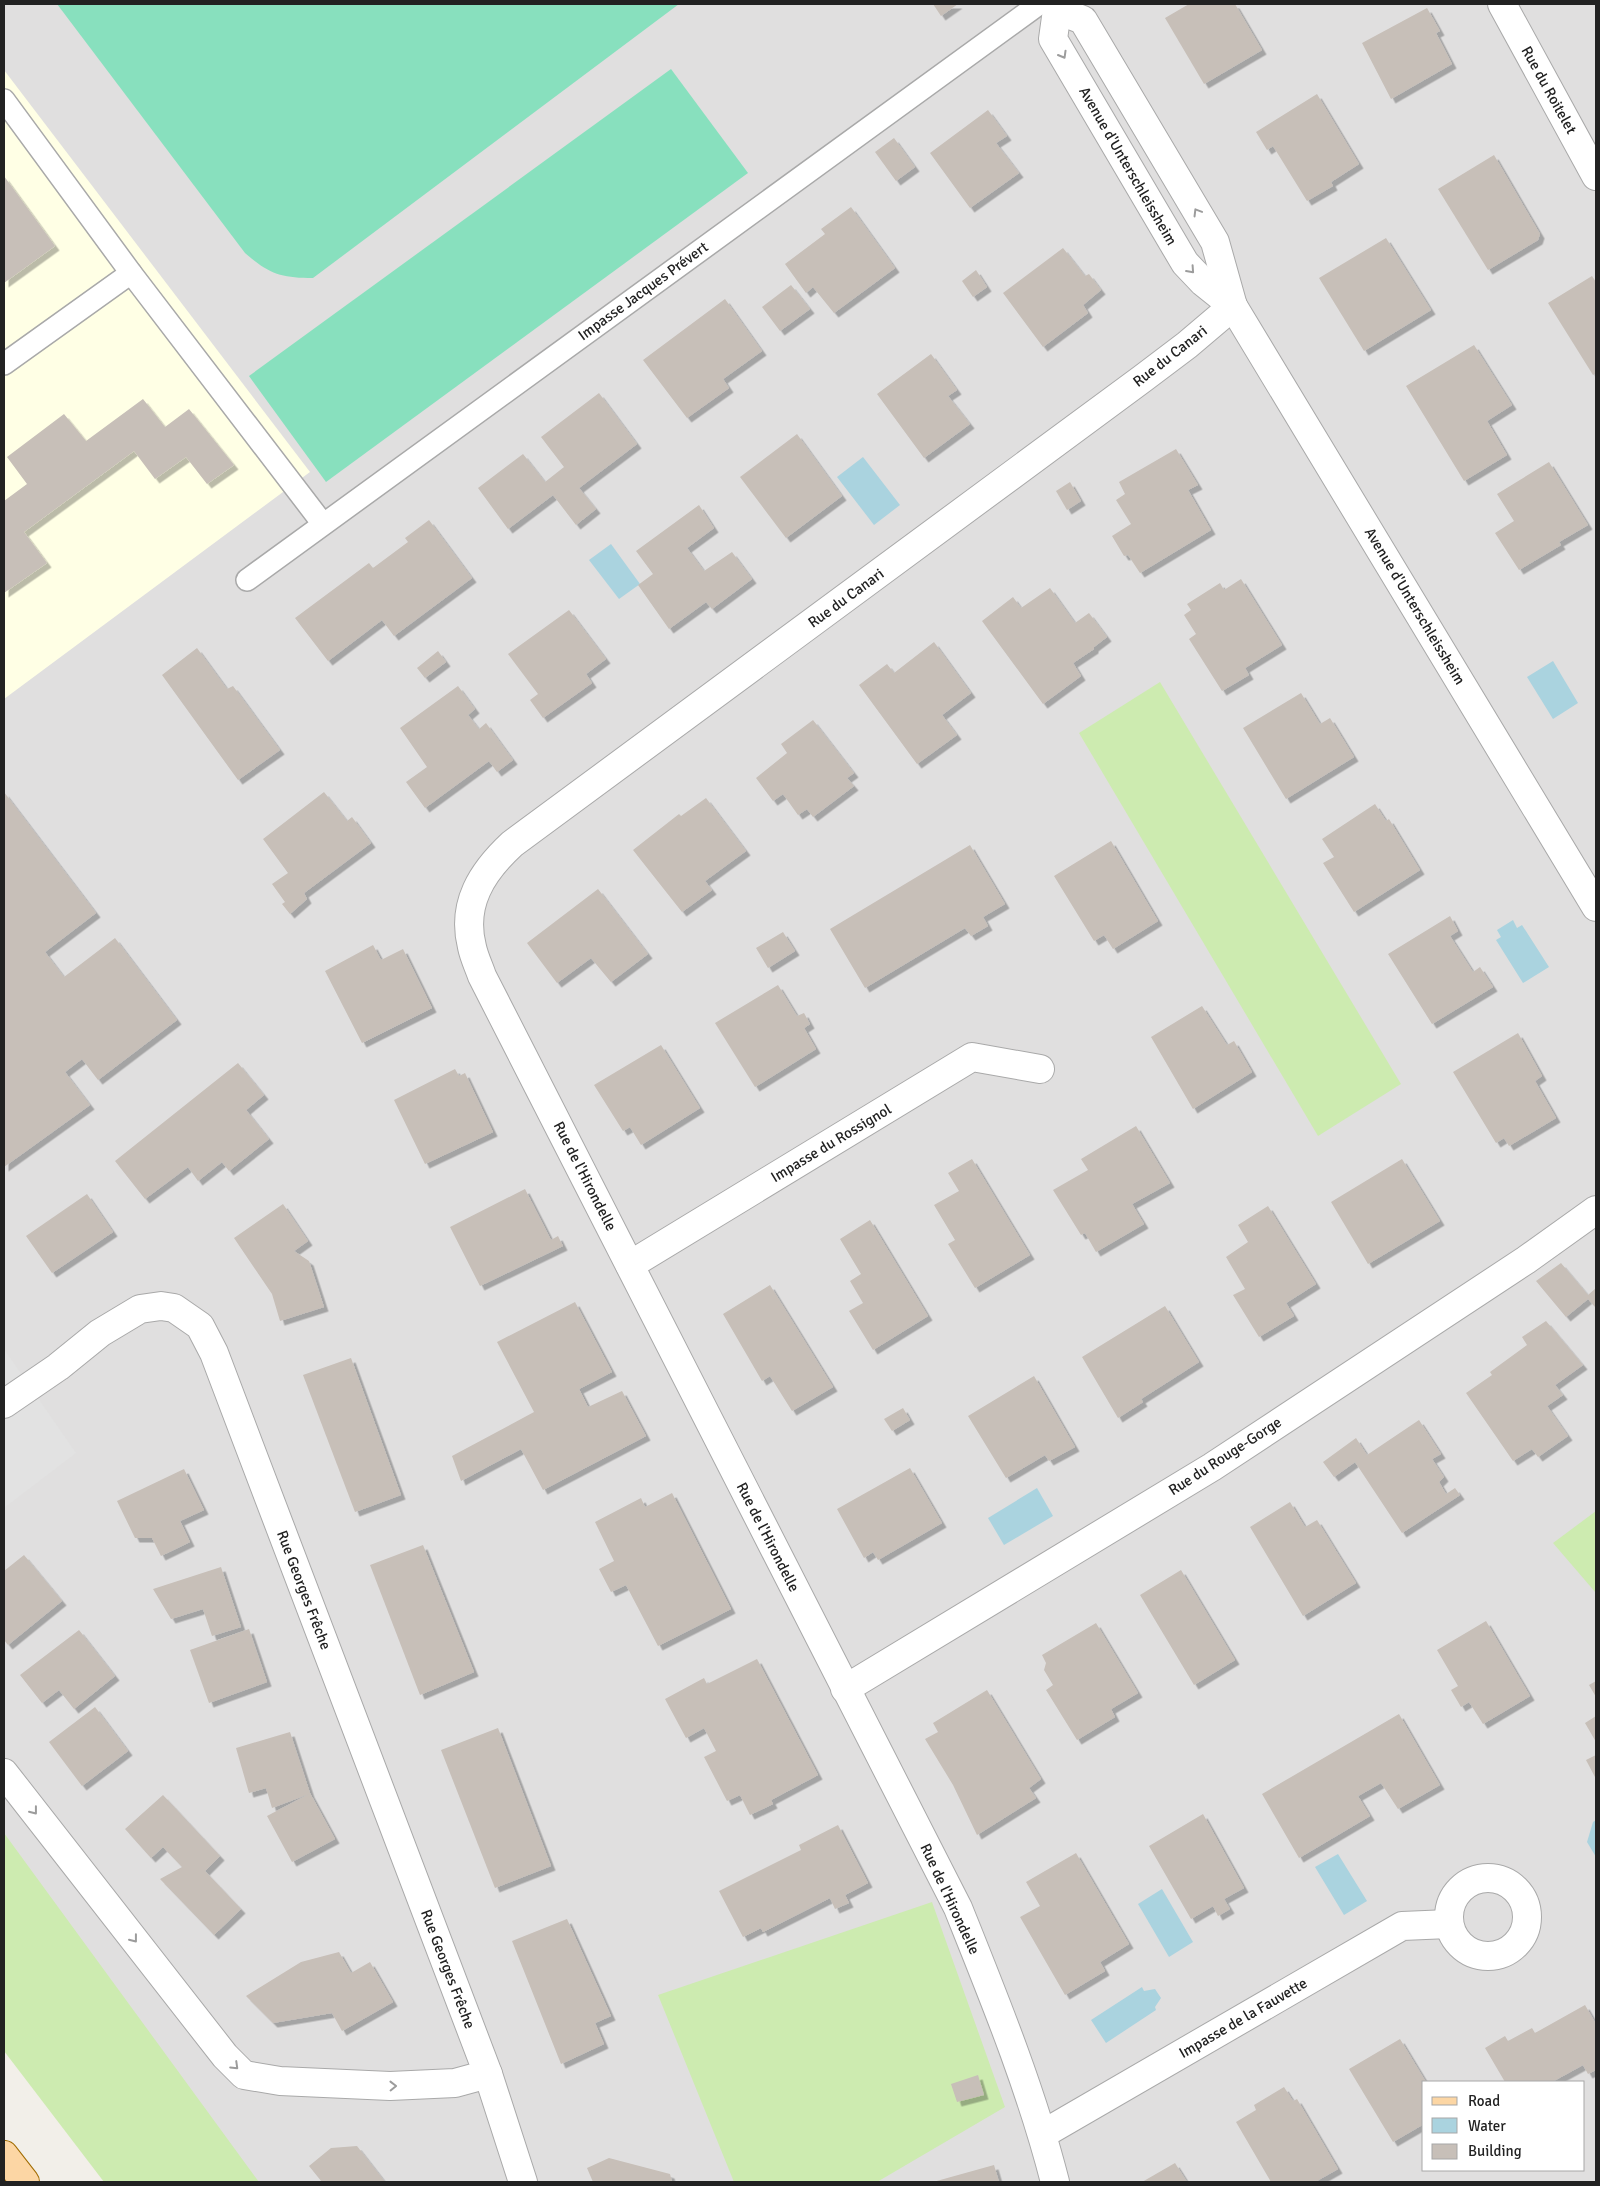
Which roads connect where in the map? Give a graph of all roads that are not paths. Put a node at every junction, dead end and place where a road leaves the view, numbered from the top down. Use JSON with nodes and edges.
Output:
{"nodes":[{"id":1,"x":1502,"y":4,"type":"edge"},
{"id":2,"x":1050,"y":6,"type":"edge"},
{"id":3,"x":4,"y":100,"type":"edge"},
{"id":4,"x":1596,"y":176,"type":"edge"},
{"id":5,"x":131,"y":273,"type":"junction"},
{"id":6,"x":1232,"y":306,"type":"junction"},
{"id":7,"x":4,"y":364,"type":"edge"},
{"id":8,"x":323,"y":524,"type":"junction"},
{"id":9,"x":247,"y":580,"type":"dead end"},
{"id":10,"x":473,"y":900,"type":"joint"},
{"id":11,"x":1596,"y":906,"type":"edge"},
{"id":12,"x":1040,"y":1069,"type":"dead end"},
{"id":13,"x":1596,"y":1210,"type":"edge"},
{"id":14,"x":630,"y":1265,"type":"junction"},
{"id":15,"x":4,"y":1404,"type":"edge"},
{"id":16,"x":845,"y":1688,"type":"junction"},
{"id":17,"x":4,"y":1773,"type":"edge"},
{"id":18,"x":1449,"y":1924,"type":"dead end"},
{"id":19,"x":488,"y":2074,"type":"junction"},
{"id":20,"x":1043,"y":2134,"type":"junction"},
{"id":21,"x":4,"y":2155,"type":"edge"},
{"id":22,"x":25,"y":2182,"type":"edge"},
{"id":23,"x":524,"y":2182,"type":"edge"},
{"id":24,"x":1055,"y":2182,"type":"edge"}],
"edges":[{"from":1,"to":4,"type":"street","name":"Rue du Roitelet"},
{"from":2,"to":6,"type":"street","name":"Avenue d'Unterschleissheim","one_way":true},
{"from":6,"to":2,"type":"street","name":"Avenue d'Unterschleissheim","one_way":true},
{"from":2,"to":8,"type":"lane","name":"Impasse Jacques Prévert"},
{"from":3,"to":5,"type":"lane"},
{"from":5,"to":7,"type":"lane"},
{"from":5,"to":8,"type":"lane"},
{"from":6,"to":10,"type":"street","name":"Rue du Canari"},
{"from":6,"to":11,"type":"street","name":"Avenue d'Unterschleissheim"},
{"from":8,"to":9,"type":"lane","name":"Impasse Jacques Prévert"},
{"from":10,"to":14,"type":"street","name":"Rue de l'Hirondelle"},
{"from":12,"to":14,"type":"street","name":"Impasse du Rossignol"},
{"from":13,"to":16,"type":"street","name":"Rue du Rouge-Gorge"},
{"from":14,"to":16,"type":"street","name":"Rue de l'Hirondelle"},
{"from":15,"to":19,"type":"street","name":"Rue Georges Frêche"},
{"from":16,"to":20,"type":"street","name":"Rue de l'Hirondelle"},
{"from":17,"to":19,"type":"street","one_way":true},
{"from":18,"to":20,"type":"street","name":"Impasse de la Fauvette"},
{"from":19,"to":23,"type":"street","name":"Rue Georges Frêche"},
{"from":20,"to":24,"type":"street","name":"Rue de l'Hirondelle"},
{"from":21,"to":22,"type":"main road"}]}
